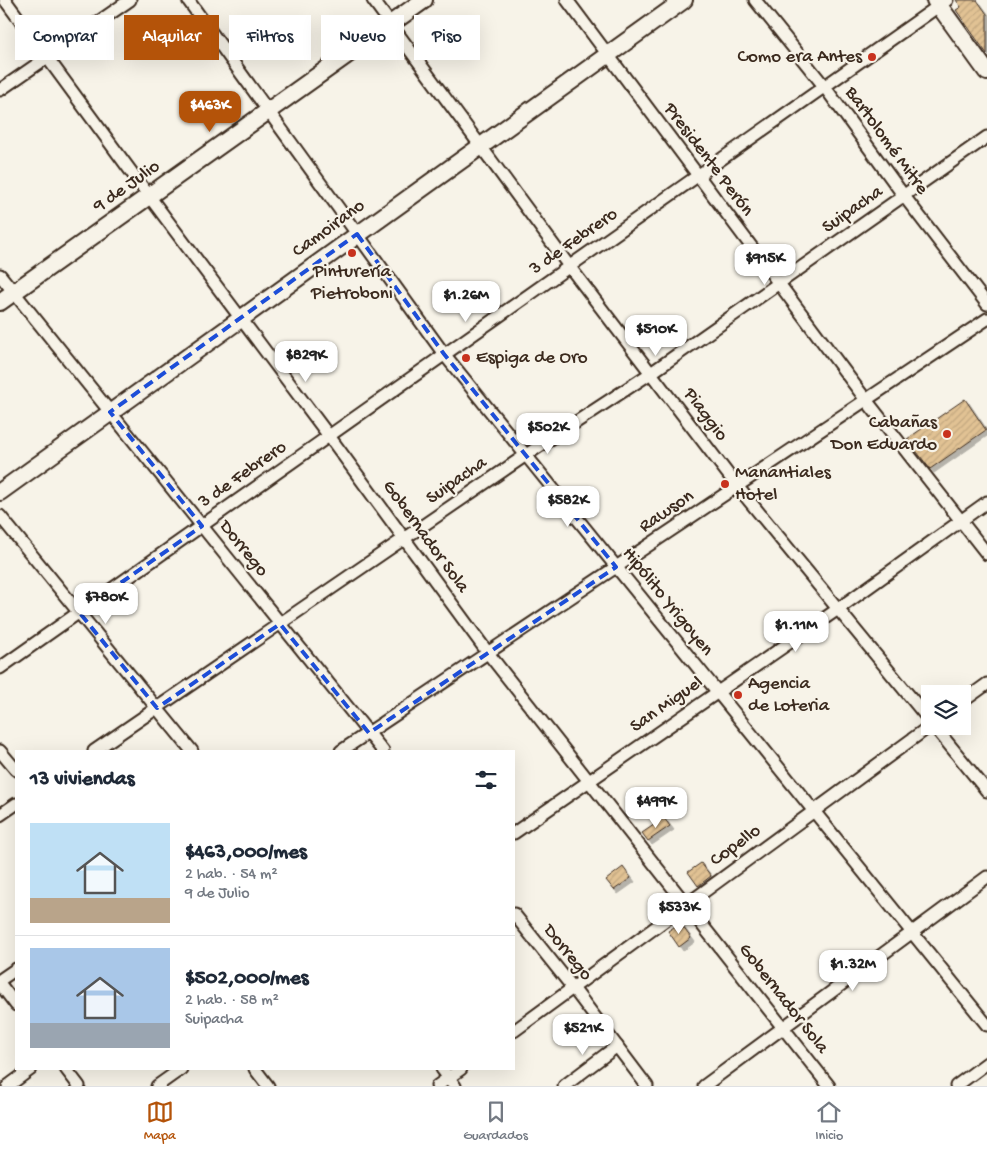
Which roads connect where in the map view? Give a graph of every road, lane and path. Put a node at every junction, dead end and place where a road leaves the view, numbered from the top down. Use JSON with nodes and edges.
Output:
{"nodes":[{"id":1,"x":5,"y":0,"type":"edge"},
{"id":2,"x":130,"y":0,"type":"edge"},
{"id":3,"x":188,"y":0,"type":"edge"},
{"id":4,"x":373,"y":0,"type":"edge"},
{"id":5,"x":424,"y":0,"type":"edge"},
{"id":6,"x":567,"y":0,"type":"edge"},
{"id":7,"x":684,"y":0,"type":"edge"},
{"id":8,"x":755,"y":0,"type":"edge"},
{"id":9,"x":940,"y":2,"type":"edge"},
{"id":10,"x":16,"y":15,"type":"edge"},
{"id":11,"x":109,"y":15,"type":"edge"},
{"id":12,"x":384,"y":15,"type":"edge"},
{"id":13,"x":403,"y":15,"type":"edge"},
{"id":14,"x":404,"y":42,"type":"edge"},
{"id":15,"x":608,"y":54,"type":"junction"},
{"id":16,"x":44,"y":60,"type":"edge"},
{"id":17,"x":48,"y":60,"type":"edge"},
{"id":18,"x":340,"y":60,"type":"edge"},
{"id":19,"x":987,"y":72,"type":"edge"},
{"id":20,"x":824,"y":86,"type":"junction"},
{"id":21,"x":0,"y":90,"type":"edge"},
{"id":22,"x":268,"y":111,"type":"junction"},
{"id":23,"x":987,"y":137,"type":"edge"},
{"id":24,"x":480,"y":145,"type":"junction"},
{"id":25,"x":698,"y":175,"type":"junction"},
{"id":26,"x":149,"y":196,"type":"junction"},
{"id":27,"x":904,"y":196,"type":"junction"},
{"id":28,"x":357,"y":234,"type":"junction"},
{"id":29,"x":569,"y":266,"type":"junction"},
{"id":30,"x":0,"y":275,"type":"edge"},
{"id":31,"x":779,"y":284,"type":"junction"},
{"id":32,"x":14,"y":292,"type":"junction"},
{"id":33,"x":0,"y":302,"type":"edge"},
{"id":34,"x":987,"y":304,"type":"edge"},
{"id":35,"x":240,"y":318,"type":"junction"},
{"id":36,"x":987,"y":319,"type":"edge"},
{"id":37,"x":444,"y":354,"type":"junction"},
{"id":38,"x":651,"y":373,"type":"junction"},
{"id":39,"x":866,"y":400,"type":"junction"},
{"id":40,"x":110,"y":412,"type":"junction"},
{"id":41,"x":329,"y":436,"type":"junction"},
{"id":42,"x":526,"y":455,"type":"junction"},
{"id":43,"x":737,"y":486,"type":"junction"},
{"id":44,"x":0,"y":492,"type":"edge"},
{"id":45,"x":987,"y":502,"type":"edge"},
{"id":46,"x":0,"y":516,"type":"edge"},
{"id":47,"x":961,"y":521,"type":"junction"},
{"id":48,"x":202,"y":526,"type":"junction"},
{"id":49,"x":404,"y":539,"type":"junction"},
{"id":50,"x":987,"y":554,"type":"edge"},
{"id":51,"x":616,"y":567,"type":"junction"},
{"id":52,"x":838,"y":609,"type":"junction"},
{"id":53,"x":79,"y":612,"type":"junction"},
{"id":54,"x":280,"y":624,"type":"junction"},
{"id":55,"x":488,"y":653,"type":"junction"},
{"id":56,"x":0,"y":668,"type":"edge"},
{"id":57,"x":987,"y":684,"type":"edge"},
{"id":58,"x":717,"y":692,"type":"junction"},
{"id":59,"x":971,"y":696,"type":"edge"},
{"id":60,"x":157,"y":708,"type":"junction"},
{"id":61,"x":921,"y":710,"type":"edge"},
{"id":62,"x":368,"y":733,"type":"junction"},
{"id":63,"x":921,"y":733,"type":"edge"},
{"id":64,"x":941,"y":735,"type":"edge"},
{"id":65,"x":95,"y":750,"type":"edge"},
{"id":66,"x":191,"y":750,"type":"edge"},
{"id":67,"x":343,"y":750,"type":"edge"},
{"id":68,"x":382,"y":750,"type":"edge"},
{"id":69,"x":0,"y":751,"type":"edge"},
{"id":70,"x":15,"y":769,"type":"edge"},
{"id":71,"x":588,"y":781,"type":"junction"},
{"id":72,"x":987,"y":791,"type":"edge"},
{"id":73,"x":15,"y":805,"type":"edge"},
{"id":74,"x":814,"y":811,"type":"junction"},
{"id":75,"x":0,"y":815,"type":"edge"},
{"id":76,"x":515,"y":833,"type":"edge"},
{"id":77,"x":987,"y":877,"type":"edge"},
{"id":78,"x":686,"y":905,"type":"junction"},
{"id":79,"x":515,"y":915,"type":"edge"},
{"id":80,"x":912,"y":933,"type":"junction"},
{"id":81,"x":15,"y":970,"type":"edge"},
{"id":82,"x":0,"y":980,"type":"edge"},
{"id":83,"x":0,"y":984,"type":"edge"},
{"id":84,"x":573,"y":988,"type":"junction"},
{"id":85,"x":15,"y":1004,"type":"edge"},
{"id":86,"x":987,"y":1025,"type":"edge"},
{"id":87,"x":783,"y":1028,"type":"junction"},
{"id":88,"x":515,"y":1030,"type":"edge"},
{"id":89,"x":617,"y":1046,"type":"junction"},
{"id":90,"x":987,"y":1063,"type":"edge"},
{"id":91,"x":30,"y":1070,"type":"edge"},
{"id":92,"x":67,"y":1070,"type":"edge"},
{"id":93,"x":180,"y":1070,"type":"edge"},
{"id":94,"x":255,"y":1070,"type":"edge"},
{"id":95,"x":460,"y":1070,"type":"edge"},
{"id":96,"x":449,"y":1078,"type":"edge"},
{"id":97,"x":8,"y":1086,"type":"edge"},
{"id":98,"x":79,"y":1086,"type":"edge"},
{"id":99,"x":157,"y":1086,"type":"edge"},
{"id":100,"x":268,"y":1086,"type":"edge"},
{"id":101,"x":438,"y":1086,"type":"edge"},
{"id":102,"x":564,"y":1086,"type":"edge"},
{"id":103,"x":647,"y":1086,"type":"edge"},
{"id":104,"x":704,"y":1086,"type":"edge"},
{"id":105,"x":829,"y":1086,"type":"edge"},
{"id":106,"x":956,"y":1086,"type":"edge"}],
"edges":[{"from":1,"to":10,"type":"street","name":"Gobernador Sola"},
{"from":2,"to":11,"type":"street"},
{"from":3,"to":22,"type":"street","name":"Hipólito Yrigoyen"},
{"from":4,"to":12,"type":"street","name":"Piaggio"},
{"from":5,"to":13,"type":"street","name":"9 de Julio"},
{"from":6,"to":15,"type":"street","name":"Presidente Perón"},
{"from":7,"to":15,"type":"street","name":"Camoirano"},
{"from":8,"to":20,"type":"street","name":"Bartolomé Mitre"},
{"from":9,"to":19,"type":"street"},
{"from":9,"to":20,"type":"street","name":"3 de Febrero"},
{"from":14,"to":24,"type":"street","name":"Piaggio"},
{"from":15,"to":24,"type":"street","name":"Camoirano"},
{"from":15,"to":25,"type":"street","name":"Presidente Perón"},
{"from":16,"to":21,"type":"street"},
{"from":17,"to":26,"type":"street","name":"Gobernador Sola"},
{"from":18,"to":22,"type":"street","name":"9 de Julio"},
{"from":20,"to":25,"type":"street","name":"3 de Febrero"},
{"from":20,"to":27,"type":"street","name":"Bartolomé Mitre"},
{"from":22,"to":26,"type":"street","name":"9 de Julio"},
{"from":22,"to":28,"type":"street","name":"Hipólito Yrigoyen"},
{"from":23,"to":27,"type":"street","name":"Suipacha"},
{"from":24,"to":28,"type":"street","name":"Camoirano"},
{"from":24,"to":29,"type":"street","name":"Piaggio"},
{"from":25,"to":29,"type":"street","name":"3 de Febrero"},
{"from":25,"to":31,"type":"street","name":"Presidente Perón"},
{"from":26,"to":32,"type":"street","name":"9 de Julio"},
{"from":26,"to":35,"type":"street","name":"Gobernador Sola"},
{"from":27,"to":31,"type":"street","name":"Suipacha"},
{"from":27,"to":34,"type":"street","name":"Bartolomé Mitre"},
{"from":28,"to":35,"type":"street","name":"Camoirano"},
{"from":28,"to":37,"type":"street","name":"Hipólito Yrigoyen"},
{"from":29,"to":37,"type":"street","name":"3 de Febrero"},
{"from":29,"to":38,"type":"street","name":"Piaggio"},
{"from":30,"to":32,"type":"street","name":"Dorrego"},
{"from":31,"to":38,"type":"street","name":"Suipacha"},
{"from":31,"to":39,"type":"street","name":"Presidente Perón"},
{"from":32,"to":33,"type":"street","name":"9 de Julio"},
{"from":32,"to":40,"type":"street","name":"Dorrego"},
{"from":35,"to":40,"type":"street","name":"Camoirano"},
{"from":35,"to":41,"type":"street","name":"Gobernador Sola"},
{"from":36,"to":39,"type":"street","name":"Rawson"},
{"from":37,"to":41,"type":"street","name":"3 de Febrero"},
{"from":37,"to":42,"type":"street","name":"Hipólito Yrigoyen"},
{"from":38,"to":42,"type":"street","name":"Suipacha"},
{"from":38,"to":43,"type":"street","name":"Piaggio"},
{"from":39,"to":43,"type":"street","name":"Rawson"},
{"from":39,"to":47,"type":"street","name":"Presidente Perón"},
{"from":40,"to":44,"type":"street","name":"Camoirano"},
{"from":40,"to":48,"type":"street","name":"Dorrego"},
{"from":41,"to":48,"type":"street","name":"3 de Febrero"},
{"from":41,"to":49,"type":"street","name":"Gobernador Sola"},
{"from":42,"to":49,"type":"street","name":"Suipacha"},
{"from":42,"to":51,"type":"street","name":"Hipólito Yrigoyen"},
{"from":43,"to":51,"type":"street","name":"Rawson"},
{"from":43,"to":52,"type":"street","name":"Piaggio"},
{"from":45,"to":47,"type":"street","name":"San Miguel"},
{"from":46,"to":53,"type":"street"},
{"from":47,"to":50,"type":"street","name":"Presidente Perón"},
{"from":47,"to":52,"type":"street","name":"San Miguel"},
{"from":48,"to":53,"type":"street","name":"3 de Febrero"},
{"from":48,"to":54,"type":"street","name":"Dorrego"},
{"from":49,"to":54,"type":"street","name":"Suipacha"},
{"from":49,"to":55,"type":"street","name":"Gobernador Sola"},
{"from":51,"to":55,"type":"street","name":"Rawson"},
{"from":51,"to":58,"type":"street","name":"Hipólito Yrigoyen"},
{"from":52,"to":58,"type":"street","name":"San Miguel"},
{"from":52,"to":61,"type":"street","name":"Piaggio"},
{"from":53,"to":56,"type":"street","name":"3 de Febrero"},
{"from":53,"to":60,"type":"street"},
{"from":54,"to":60,"type":"street","name":"Suipacha"},
{"from":54,"to":62,"type":"street","name":"Dorrego"},
{"from":55,"to":62,"type":"street","name":"Rawson"},
{"from":55,"to":71,"type":"street","name":"Gobernador Sola"},
{"from":57,"to":59,"type":"street"},
{"from":58,"to":71,"type":"street","name":"San Miguel"},
{"from":58,"to":74,"type":"street","name":"Hipólito Yrigoyen"},
{"from":60,"to":65,"type":"street","name":"Suipacha"},
{"from":60,"to":66,"type":"street"},
{"from":62,"to":67,"type":"street","name":"Rawson"},
{"from":62,"to":68,"type":"street","name":"Dorrego"},
{"from":63,"to":74,"type":"street","name":"Copello"},
{"from":64,"to":72,"type":"street"},
{"from":69,"to":70,"type":"street"},
{"from":71,"to":76,"type":"street","name":"San Miguel"},
{"from":71,"to":78,"type":"street","name":"Gobernador Sola"},
{"from":73,"to":75,"type":"street"},
{"from":74,"to":78,"type":"street","name":"Copello"},
{"from":74,"to":80,"type":"street","name":"Hipólito Yrigoyen"},
{"from":77,"to":80,"type":"street"},
{"from":78,"to":84,"type":"street","name":"Copello"},
{"from":78,"to":87,"type":"street","name":"Gobernador Sola"},
{"from":79,"to":84,"type":"street","name":"Dorrego"},
{"from":80,"to":86,"type":"street","name":"Hipólito Yrigoyen"},
{"from":80,"to":87,"type":"street"},
{"from":81,"to":82,"type":"street"},
{"from":83,"to":85,"type":"street"},
{"from":84,"to":88,"type":"street","name":"Copello"},
{"from":84,"to":89,"type":"street","name":"Dorrego"},
{"from":87,"to":104,"type":"street"},
{"from":87,"to":105,"type":"street","name":"Gobernador Sola"},
{"from":89,"to":102,"type":"street"},
{"from":89,"to":103,"type":"street","name":"Dorrego"},
{"from":90,"to":106,"type":"street"},
{"from":91,"to":97,"type":"street"},
{"from":92,"to":98,"type":"street"},
{"from":93,"to":99,"type":"street"},
{"from":94,"to":100,"type":"street"},
{"from":95,"to":96,"type":"street"},
{"from":96,"to":101,"type":"street"}]}
